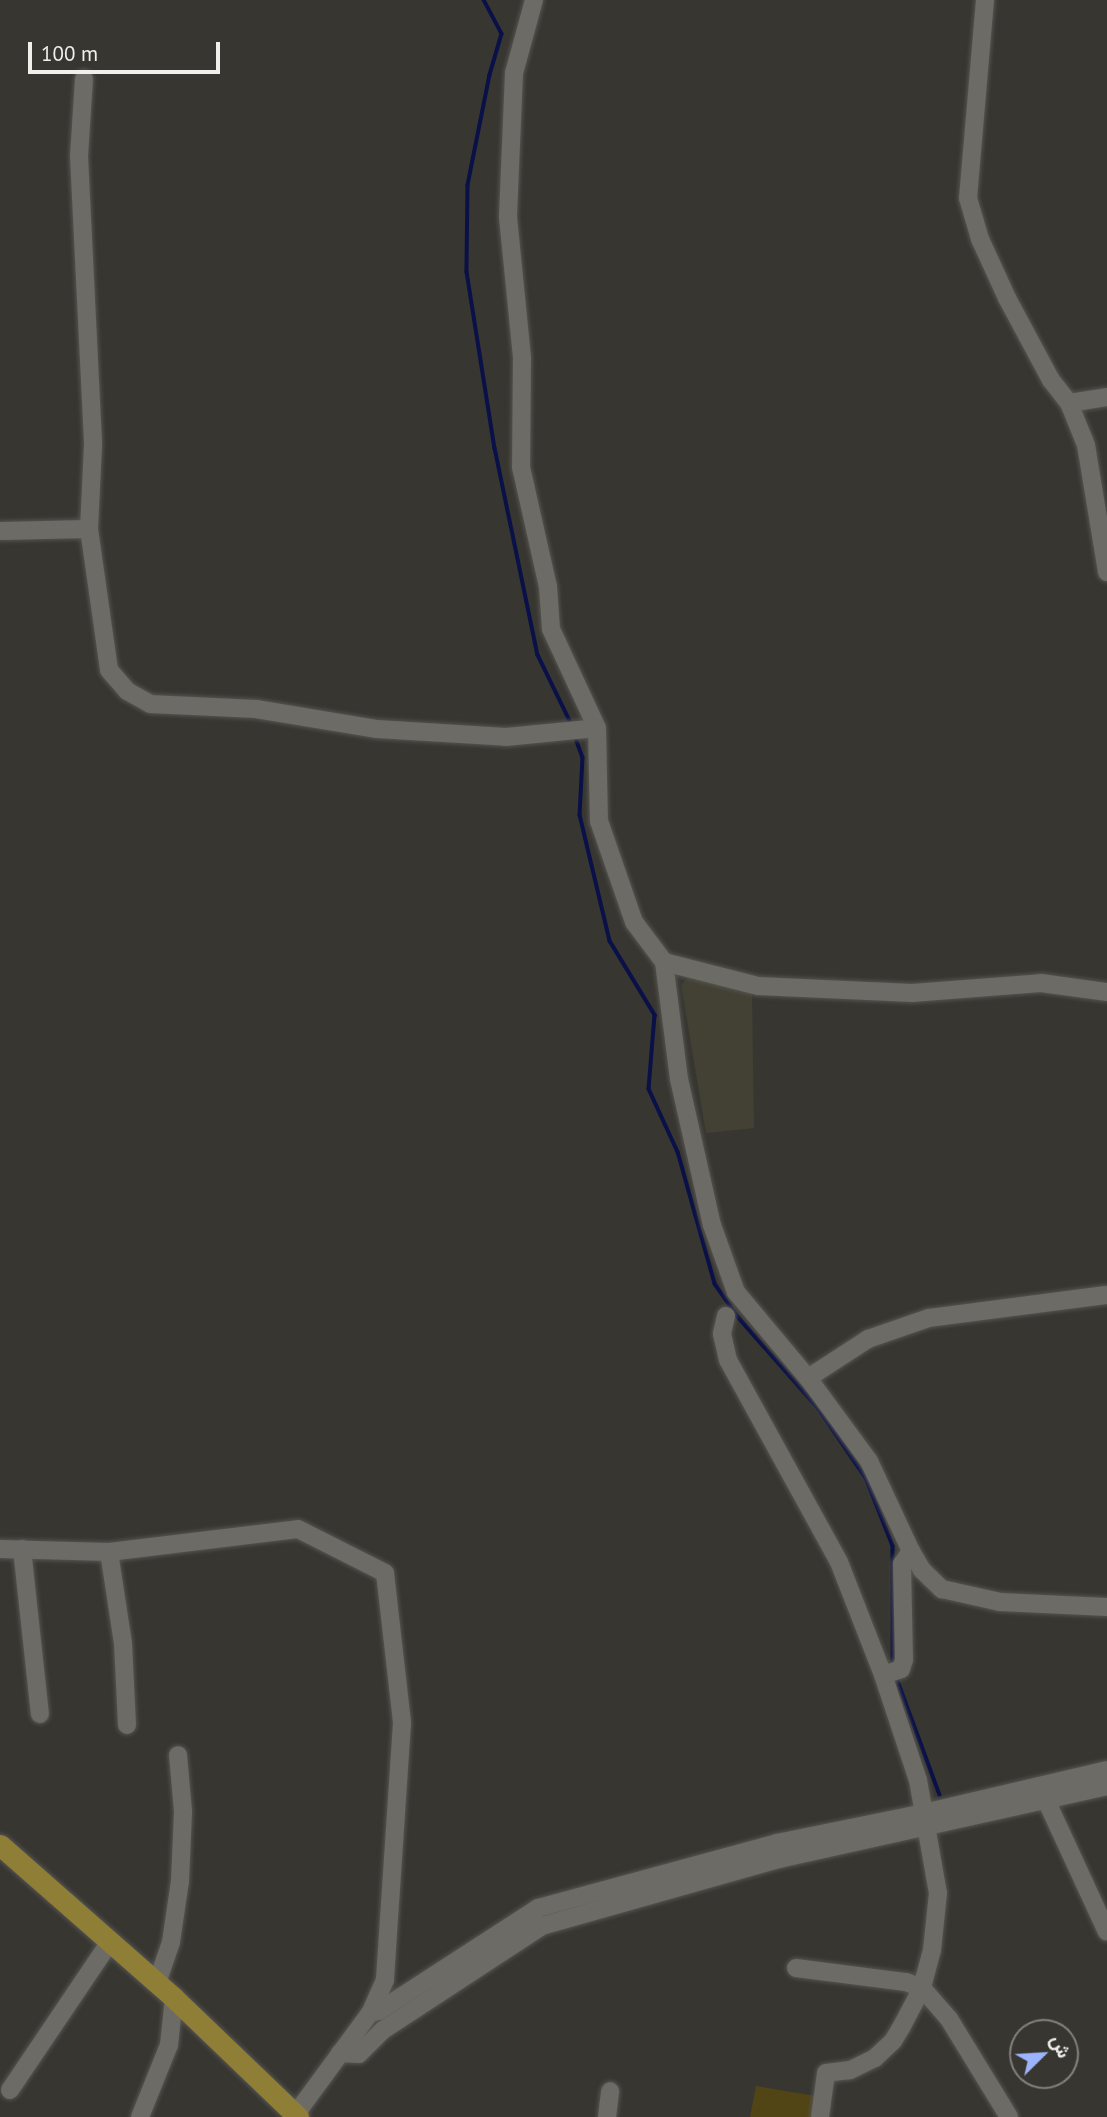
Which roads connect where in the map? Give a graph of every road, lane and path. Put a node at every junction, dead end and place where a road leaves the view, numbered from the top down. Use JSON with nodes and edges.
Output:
{"nodes":[{"id":1,"x":534,"y":0,"type":"edge"},
{"id":2,"x":985,"y":0,"type":"edge"},
{"id":3,"x":84,"y":79,"type":"dead end"},
{"id":4,"x":1107,"y":397,"type":"edge"},
{"id":5,"x":1069,"y":403,"type":"junction"},
{"id":6,"x":89,"y":529,"type":"junction"},
{"id":7,"x":0,"y":531,"type":"edge"},
{"id":8,"x":1107,"y":572,"type":"edge"},
{"id":9,"x":597,"y":728,"type":"junction"},
{"id":10,"x":664,"y":962,"type":"junction"},
{"id":11,"x":1107,"y":992,"type":"edge"},
{"id":12,"x":1107,"y":1295,"type":"edge"},
{"id":13,"x":726,"y":1316,"type":"dead end"},
{"id":14,"x":808,"y":1378,"type":"junction"},
{"id":15,"x":0,"y":1549,"type":"edge"},
{"id":16,"x":22,"y":1549,"type":"junction"},
{"id":17,"x":911,"y":1551,"type":"junction"},
{"id":18,"x":109,"y":1552,"type":"junction"},
{"id":19,"x":1107,"y":1607,"type":"edge"},
{"id":20,"x":883,"y":1675,"type":"junction"},
{"id":21,"x":40,"y":1714,"type":"dead end"},
{"id":22,"x":127,"y":1726,"type":"dead end"},
{"id":23,"x":178,"y":1755,"type":"dead end"},
{"id":24,"x":1107,"y":1770,"type":"edge"},
{"id":25,"x":1107,"y":1786,"type":"edge"},
{"id":26,"x":1046,"y":1800,"type":"junction"},
{"id":27,"x":925,"y":1821,"type":"junction"},
{"id":28,"x":0,"y":1845,"type":"edge"},
{"id":29,"x":1107,"y":1932,"type":"edge"},
{"id":30,"x":110,"y":1942,"type":"junction"},
{"id":31,"x":796,"y":1968,"type":"dead end"},
{"id":32,"x":157,"y":1983,"type":"junction"},
{"id":33,"x":922,"y":1988,"type":"junction"},
{"id":34,"x":174,"y":1998,"type":"junction"},
{"id":35,"x":370,"y":2013,"type":"junction"},
{"id":36,"x":340,"y":2053,"type":"junction"},
{"id":37,"x":10,"y":2090,"type":"dead end"},
{"id":38,"x":610,"y":2091,"type":"dead end"},
{"id":39,"x":297,"y":2116,"type":"edge"},
{"id":40,"x":140,"y":2117,"type":"edge"},
{"id":41,"x":607,"y":2117,"type":"edge"},
{"id":42,"x":820,"y":2117,"type":"edge"},
{"id":43,"x":1009,"y":2117,"type":"edge"}],
"edges":[{"from":1,"to":9,"type":"street"},
{"from":2,"to":5,"type":"street"},
{"from":3,"to":6,"type":"street"},
{"from":4,"to":5,"type":"street"},
{"from":5,"to":8,"type":"street"},
{"from":6,"to":7,"type":"street"},
{"from":6,"to":9,"type":"street"},
{"from":9,"to":10,"type":"street"},
{"from":10,"to":11,"type":"street"},
{"from":10,"to":14,"type":"street"},
{"from":12,"to":14,"type":"street"},
{"from":13,"to":20,"type":"street"},
{"from":14,"to":17,"type":"street"},
{"from":15,"to":16,"type":"street"},
{"from":16,"to":18,"type":"street"},
{"from":16,"to":21,"type":"street"},
{"from":17,"to":19,"type":"street"},
{"from":17,"to":20,"type":"street"},
{"from":18,"to":22,"type":"street"},
{"from":18,"to":35,"type":"street"},
{"from":20,"to":27,"type":"street"},
{"from":23,"to":32,"type":"street"},
{"from":24,"to":27,"type":"street"},
{"from":25,"to":26,"type":"street"},
{"from":26,"to":27,"type":"street"},
{"from":26,"to":29,"type":"street"},
{"from":27,"to":33,"type":"street"},
{"from":27,"to":35,"type":"street"},
{"from":27,"to":36,"type":"street"},
{"from":28,"to":30,"type":"main road"},
{"from":30,"to":32,"type":"main road"},
{"from":30,"to":37,"type":"street"},
{"from":31,"to":33,"type":"street"},
{"from":32,"to":34,"type":"main road"},
{"from":33,"to":42,"type":"street"},
{"from":33,"to":43,"type":"street"},
{"from":34,"to":39,"type":"main road"},
{"from":34,"to":40,"type":"street"},
{"from":35,"to":36,"type":"street"},
{"from":36,"to":39,"type":"street"},
{"from":38,"to":41,"type":"street"}]}
